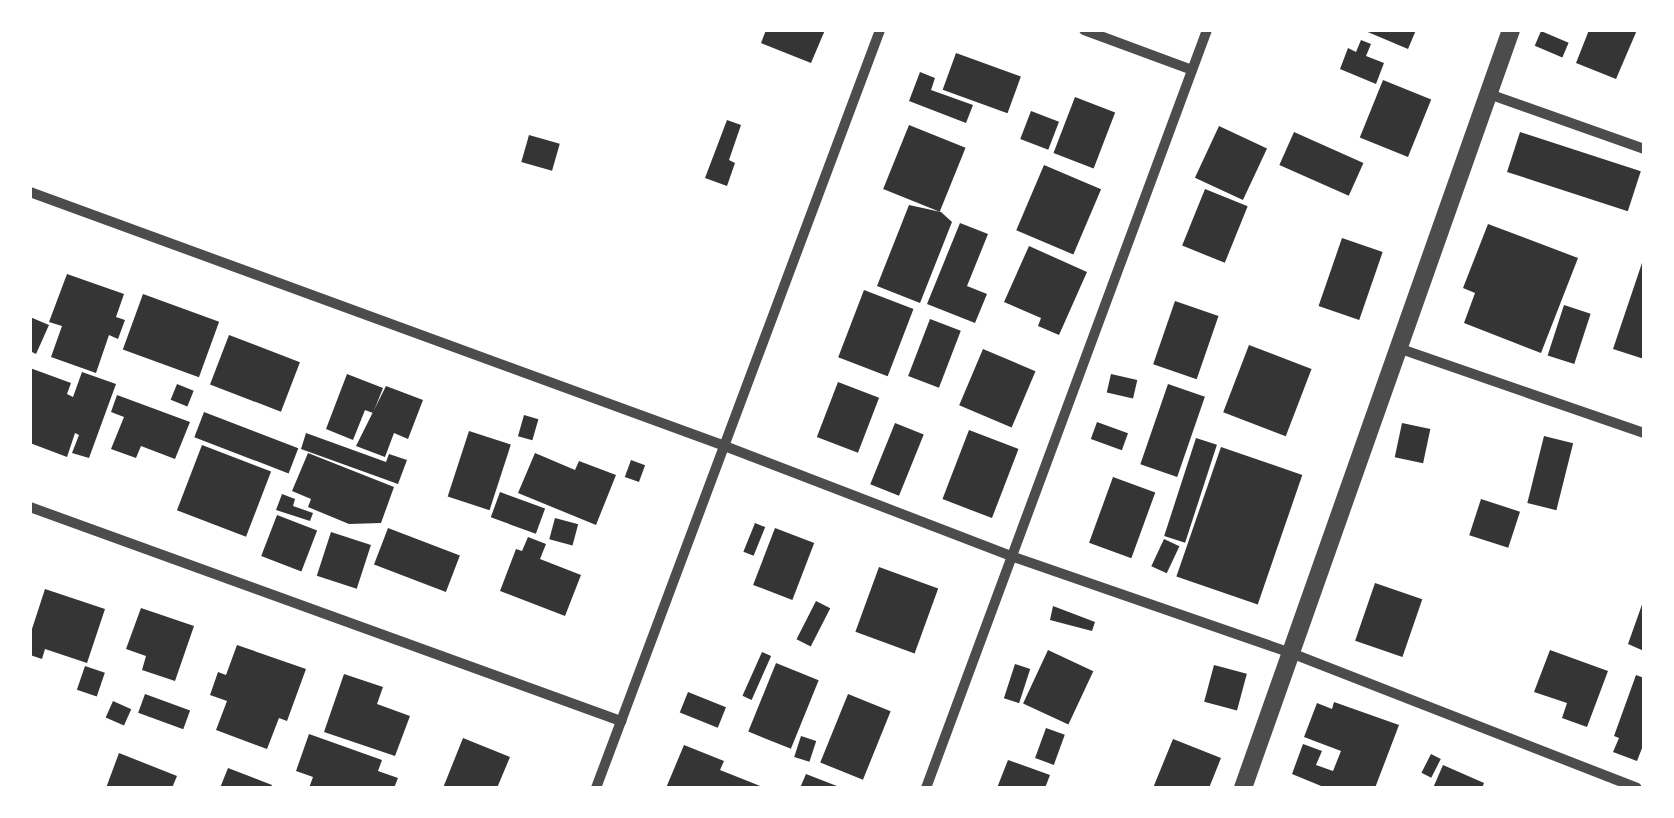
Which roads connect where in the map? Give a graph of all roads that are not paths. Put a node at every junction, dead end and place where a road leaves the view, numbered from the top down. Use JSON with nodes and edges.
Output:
{"nodes":[{"id":1,"x":880,"y":30,"type":"edge"},
{"id":2,"x":1084,"y":30,"type":"edge"},
{"id":3,"x":1207,"y":30,"type":"edge"},
{"id":4,"x":1510,"y":30,"type":"edge"},
{"id":5,"x":1192,"y":70,"type":"junction"},
{"id":6,"x":1488,"y":94,"type":"junction"},
{"id":7,"x":1644,"y":149,"type":"edge"},
{"id":8,"x":30,"y":192,"type":"edge"},
{"id":9,"x":1401,"y":349,"type":"junction"},
{"id":10,"x":1644,"y":433,"type":"edge"},
{"id":11,"x":722,"y":444,"type":"junction"},
{"id":12,"x":30,"y":507,"type":"edge"},
{"id":13,"x":1011,"y":556,"type":"junction"},
{"id":14,"x":1292,"y":653,"type":"junction"},
{"id":15,"x":621,"y":721,"type":"junction"},
{"id":16,"x":1612,"y":784,"type":"edge"},
{"id":17,"x":596,"y":788,"type":"edge"},
{"id":18,"x":926,"y":788,"type":"edge"},
{"id":19,"x":1243,"y":788,"type":"edge"},
{"id":20,"x":1637,"y":788,"type":"edge"}],
"edges":[{"from":1,"to":11,"type":"street"},
{"from":2,"to":5,"type":"street"},
{"from":3,"to":5,"type":"street"},
{"from":4,"to":6,"type":"street"},
{"from":5,"to":13,"type":"street"},
{"from":6,"to":7,"type":"street"},
{"from":6,"to":9,"type":"street"},
{"from":8,"to":11,"type":"street"},
{"from":9,"to":10,"type":"street"},
{"from":9,"to":14,"type":"street"},
{"from":11,"to":13,"type":"street"},
{"from":11,"to":15,"type":"street"},
{"from":12,"to":15,"type":"street"},
{"from":13,"to":14,"type":"street"},
{"from":13,"to":18,"type":"street"},
{"from":14,"to":16,"type":"street"},
{"from":14,"to":19,"type":"street"},
{"from":15,"to":17,"type":"street"},
{"from":16,"to":20,"type":"street"}]}
